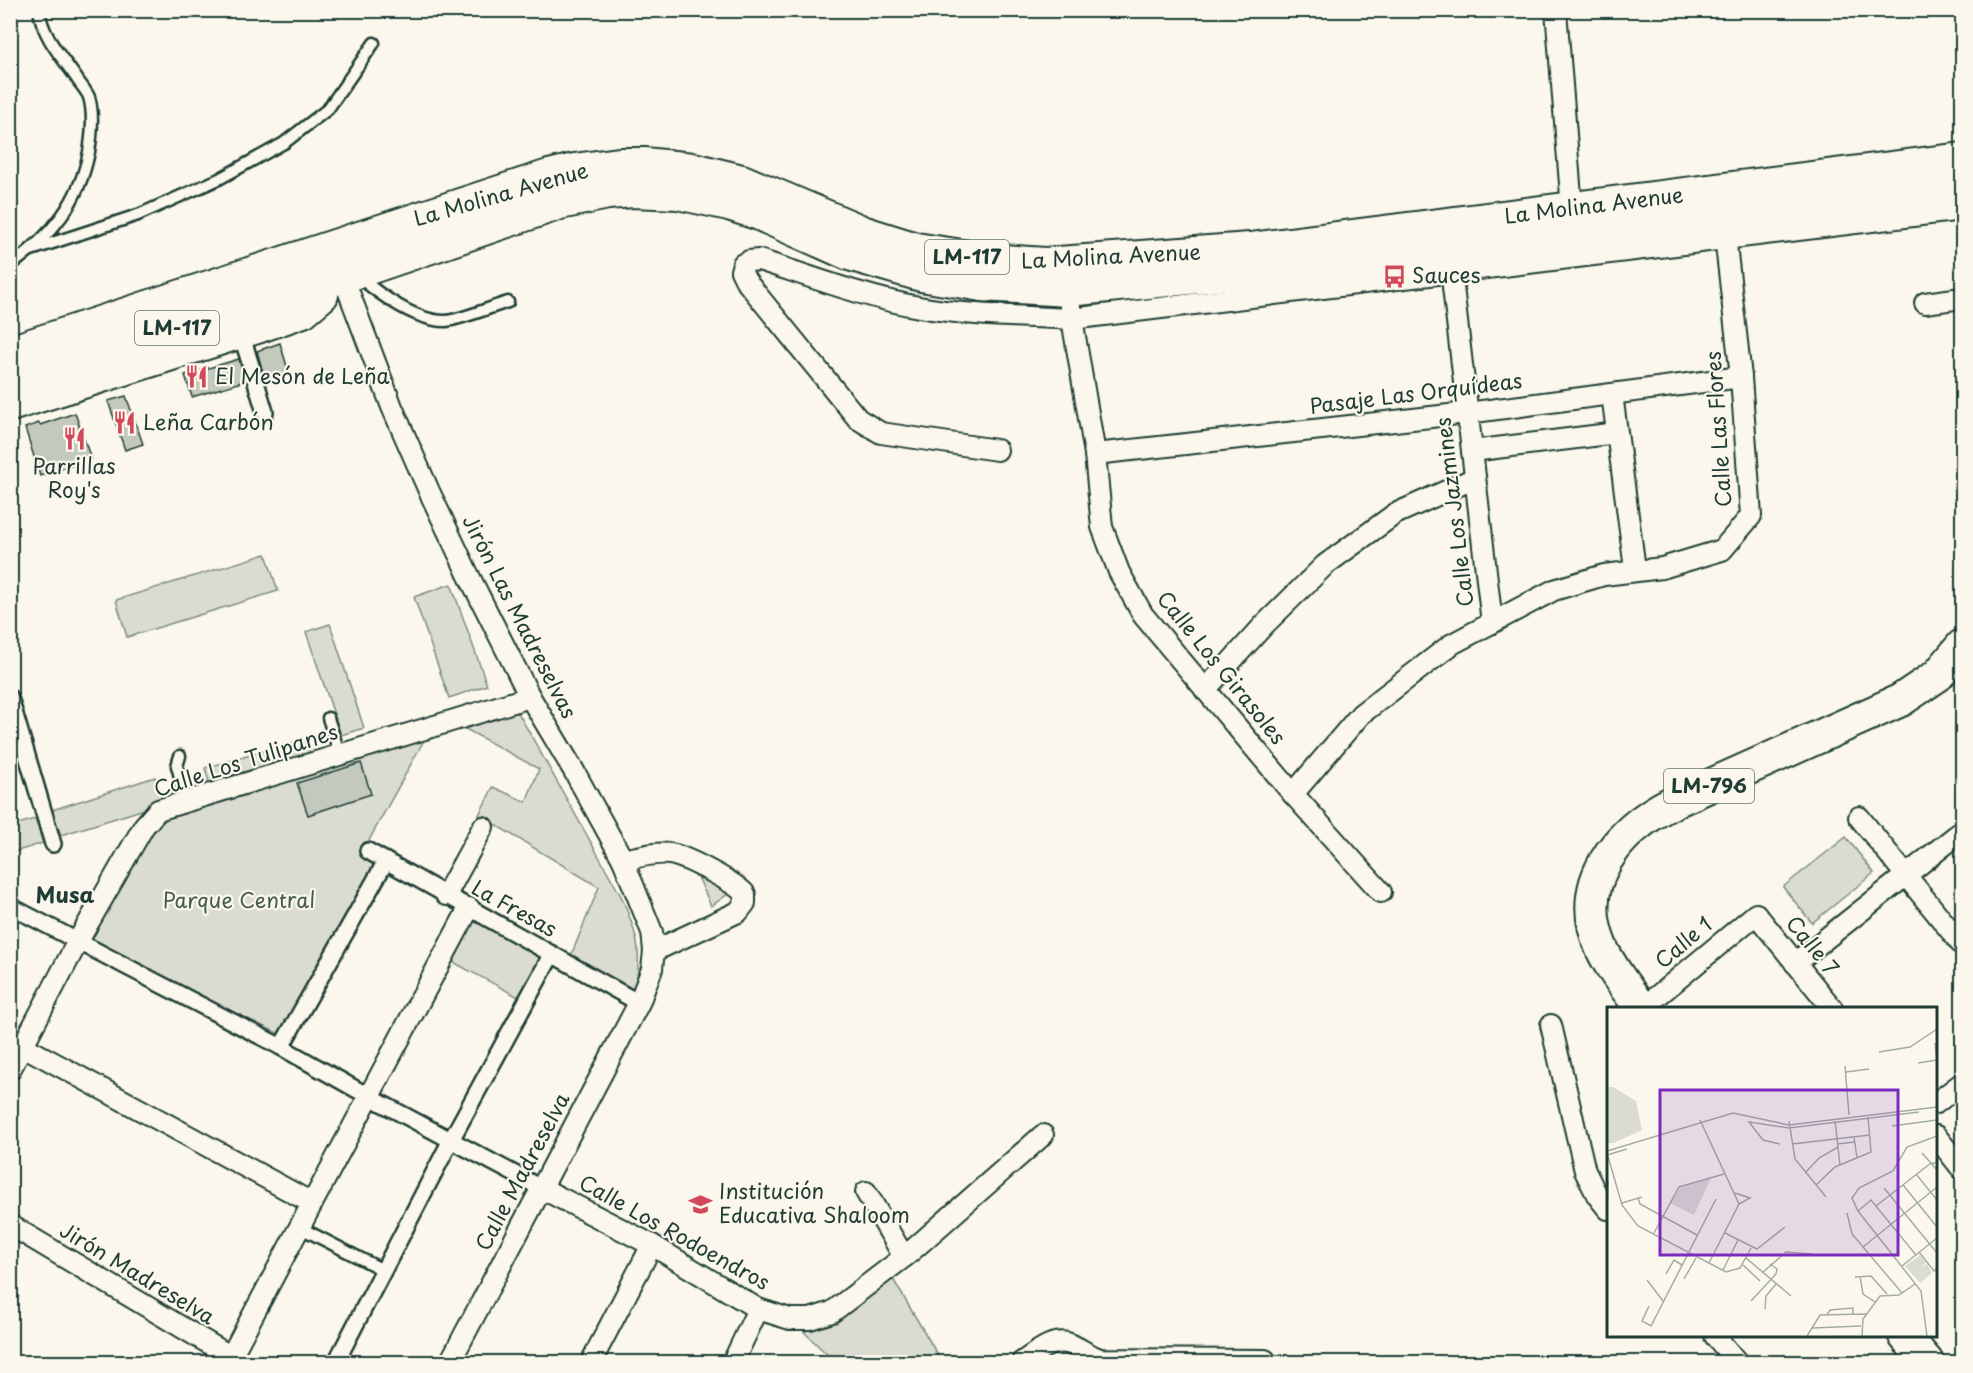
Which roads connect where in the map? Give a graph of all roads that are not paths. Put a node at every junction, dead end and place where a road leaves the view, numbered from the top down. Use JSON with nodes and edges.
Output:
{"nodes":[{"id":1,"x":39,"y":10,"type":"edge"},
{"id":2,"x":1556,"y":10,"type":"edge"},
{"id":3,"x":374,"y":43,"type":"dead end"},
{"id":4,"x":1962,"y":159,"type":"edge"},
{"id":5,"x":1962,"y":189,"type":"edge"},
{"id":6,"x":1572,"y":209,"type":"junction"},
{"id":7,"x":1962,"y":210,"type":"edge"},
{"id":8,"x":1724,"y":229,"type":"junction"},
{"id":9,"x":331,"y":247,"type":"junction"},
{"id":10,"x":31,"y":250,"type":"junction"},
{"id":11,"x":1450,"y":263,"type":"junction"},
{"id":12,"x":10,"y":266,"type":"edge"},
{"id":13,"x":348,"y":275,"type":"junction"},
{"id":14,"x":1071,"y":290,"type":"junction"},
{"id":15,"x":1962,"y":298,"type":"edge"},
{"id":16,"x":508,"y":302,"type":"dead end"},
{"id":17,"x":1925,"y":303,"type":"dead end"},
{"id":18,"x":241,"y":333,"type":"junction"},
{"id":19,"x":10,"y":352,"type":"edge"},
{"id":20,"x":1741,"y":377,"type":"junction"},
{"id":21,"x":10,"y":380,"type":"edge"},
{"id":22,"x":1611,"y":394,"type":"junction"},
{"id":23,"x":10,"y":405,"type":"edge"},
{"id":24,"x":265,"y":412,"type":"dead end"},
{"id":25,"x":1467,"y":413,"type":"junction"},
{"id":26,"x":1617,"y":433,"type":"junction"},
{"id":27,"x":997,"y":450,"type":"dead end"},
{"id":28,"x":1472,"y":451,"type":"junction"},
{"id":29,"x":1095,"y":454,"type":"junction"},
{"id":30,"x":1475,"y":478,"type":"junction"},
{"id":31,"x":1635,"y":569,"type":"junction"},
{"id":32,"x":1492,"y":623,"type":"junction"},
{"id":33,"x":1962,"y":646,"type":"edge"},
{"id":34,"x":1205,"y":690,"type":"junction"},
{"id":35,"x":530,"y":697,"type":"junction"},
{"id":36,"x":10,"y":699,"type":"edge"},
{"id":37,"x":328,"y":718,"type":"dead end"},
{"id":38,"x":340,"y":755,"type":"junction"},
{"id":39,"x":180,"y":756,"type":"dead end"},
{"id":40,"x":1293,"y":794,"type":"junction"},
{"id":41,"x":187,"y":802,"type":"junction"},
{"id":42,"x":1859,"y":817,"type":"dead end"},
{"id":43,"x":483,"y":827,"type":"dead end"},
{"id":44,"x":1962,"y":831,"type":"edge"},
{"id":45,"x":53,"y":844,"type":"dead end"},
{"id":46,"x":368,"y":851,"type":"dead end"},
{"id":47,"x":623,"y":860,"type":"junction"},
{"id":48,"x":386,"y":861,"type":"junction"},
{"id":49,"x":1906,"y":875,"type":"junction"},
{"id":50,"x":1381,"y":892,"type":"dead end"},
{"id":51,"x":446,"y":895,"type":"junction"},
{"id":52,"x":10,"y":906,"type":"edge"},
{"id":53,"x":469,"y":908,"type":"junction"},
{"id":54,"x":1756,"y":915,"type":"joint"},
{"id":55,"x":78,"y":941,"type":"junction"},
{"id":56,"x":1962,"y":945,"type":"edge"},
{"id":57,"x":654,"y":951,"type":"junction"},
{"id":58,"x":552,"y":954,"type":"junction"},
{"id":59,"x":1795,"y":963,"type":"junction"},
{"id":60,"x":639,"y":1004,"type":"junction"},
{"id":61,"x":1641,"y":1007,"type":"edge"},
{"id":62,"x":1643,"y":1007,"type":"edge"},
{"id":63,"x":1831,"y":1007,"type":"edge"},
{"id":64,"x":1551,"y":1025,"type":"dead end"},
{"id":65,"x":17,"y":1042,"type":"edge"},
{"id":66,"x":281,"y":1047,"type":"junction"},
{"id":67,"x":10,"y":1070,"type":"edge"},
{"id":68,"x":1962,"y":1083,"type":"edge"},
{"id":69,"x":368,"y":1096,"type":"junction"},
{"id":70,"x":1937,"y":1102,"type":"edge"},
{"id":71,"x":1043,"y":1135,"type":"dead end"},
{"id":72,"x":1937,"y":1138,"type":"edge"},
{"id":73,"x":451,"y":1140,"type":"junction"},
{"id":74,"x":1962,"y":1169,"type":"edge"},
{"id":75,"x":541,"y":1188,"type":"junction"},
{"id":76,"x":866,"y":1192,"type":"dead end"},
{"id":77,"x":312,"y":1203,"type":"junction"},
{"id":78,"x":1607,"y":1208,"type":"edge"},
{"id":79,"x":10,"y":1225,"type":"edge"},
{"id":80,"x":299,"y":1227,"type":"junction"},
{"id":81,"x":652,"y":1245,"type":"junction"},
{"id":82,"x":904,"y":1257,"type":"junction"},
{"id":83,"x":383,"y":1270,"type":"junction"},
{"id":84,"x":758,"y":1309,"type":"junction"},
{"id":85,"x":1717,"y":1337,"type":"edge"},
{"id":86,"x":1907,"y":1337,"type":"edge"},
{"id":87,"x":1265,"y":1360,"type":"dead end"},
{"id":88,"x":233,"y":1361,"type":"edge"},
{"id":89,"x":336,"y":1362,"type":"edge"},
{"id":90,"x":450,"y":1362,"type":"edge"},
{"id":91,"x":591,"y":1362,"type":"edge"},
{"id":92,"x":733,"y":1362,"type":"edge"},
{"id":93,"x":1022,"y":1362,"type":"edge"},
{"id":94,"x":1737,"y":1362,"type":"edge"},
{"id":95,"x":1927,"y":1362,"type":"edge"}],
"edges":[{"from":1,"to":10,"type":"lane"},
{"from":2,"to":6,"type":"street"},
{"from":3,"to":10,"type":"lane"},
{"from":4,"to":6,"type":"main road","name":"La Molina Avenue","number":"LM-117"},
{"from":5,"to":8,"type":"main road","name":"La Molina Avenue","number":"LM-117"},
{"from":6,"to":14,"type":"main road","name":"La Molina Avenue","number":"LM-117"},
{"from":7,"to":8,"type":"street"},
{"from":8,"to":11,"type":"main road","name":"La Molina Avenue","number":"LM-117"},
{"from":8,"to":20,"type":"street","name":"Calle Las Flores"},
{"from":9,"to":13,"type":"street","name":"Jirón Las Madreselvas"},
{"from":9,"to":14,"type":"main road","name":"La Molina Avenue","number":"LM-117"},
{"from":9,"to":19,"type":"main road","name":"La Molina Avenue","number":"LM-117"},
{"from":10,"to":12,"type":"lane"},
{"from":11,"to":14,"type":"main road","name":"La Molina Avenue","number":"LM-117"},
{"from":11,"to":25,"type":"street","name":"Calle Los Jazmines"},
{"from":13,"to":14,"type":"main road","name":"La Molina Avenue","number":"LM-117"},
{"from":13,"to":16,"type":"lane"},
{"from":13,"to":18,"type":"main road","name":"La Molina Avenue","number":"LM-117"},
{"from":13,"to":21,"type":"main road","name":"La Molina Avenue","number":"LM-117"},
{"from":13,"to":35,"type":"street","name":"Jirón Las Madreselvas"},
{"from":14,"to":27,"type":"street"},
{"from":14,"to":29,"type":"street","name":"Calle Los Girasoles"},
{"from":15,"to":17,"type":"street"},
{"from":18,"to":23,"type":"main road","name":"La Molina Avenue","number":"LM-117"},
{"from":18,"to":24,"type":"street"},
{"from":20,"to":22,"type":"street","name":"Pasaje Las Orquídeas"},
{"from":20,"to":31,"type":"street","name":"Calle Las Flores"},
{"from":22,"to":25,"type":"street","name":"Pasaje Las Orquídeas"},
{"from":22,"to":26,"type":"street"},
{"from":25,"to":28,"type":"street","name":"Calle Los Jazmines"},
{"from":25,"to":29,"type":"street","name":"Pasaje Las Orquídeas"},
{"from":26,"to":28,"type":"street"},
{"from":26,"to":31,"type":"street"},
{"from":28,"to":30,"type":"street","name":"Calle Los Jazmines"},
{"from":29,"to":34,"type":"street","name":"Calle Los Girasoles"},
{"from":30,"to":32,"type":"street","name":"Calle Los Jazmines"},
{"from":30,"to":34,"type":"street"},
{"from":31,"to":32,"type":"street","name":"Calle Las Flores"},
{"from":32,"to":40,"type":"street","name":"Calle Las Flores"},
{"from":33,"to":61,"type":"main road","number":"LM-796"},
{"from":34,"to":40,"type":"street","name":"Calle Los Girasoles"},
{"from":35,"to":38,"type":"street","name":"Calle Los Tulipanes"},
{"from":35,"to":47,"type":"street","name":"Jirón Las Madreselvas"},
{"from":36,"to":45,"type":"street"},
{"from":37,"to":38,"type":"lane"},
{"from":38,"to":41,"type":"street","name":"Calle Los Tulipanes"},
{"from":39,"to":41,"type":"lane"},
{"from":40,"to":50,"type":"street","name":"Calle Los Girasoles"},
{"from":41,"to":55,"type":"street","name":"Calle Los Tulipanes"},
{"from":42,"to":49,"type":"street"},
{"from":43,"to":51,"type":"street"},
{"from":44,"to":49,"type":"street"},
{"from":46,"to":48,"type":"street","name":"La Fresas"},
{"from":47,"to":57,"type":"street","name":"Jirón Las Madreselvas"},
{"from":47,"to":57,"type":"street"},
{"from":48,"to":51,"type":"street","name":"La Fresas"},
{"from":48,"to":66,"type":"street"},
{"from":49,"to":56,"type":"street"},
{"from":49,"to":59,"type":"street"},
{"from":51,"to":53,"type":"street","name":"La Fresas"},
{"from":52,"to":55,"type":"street"},
{"from":53,"to":58,"type":"street","name":"La Fresas"},
{"from":53,"to":69,"type":"street"},
{"from":54,"to":59,"type":"street","name":"Calle 7"},
{"from":54,"to":62,"type":"street","name":"Calle 1"},
{"from":55,"to":65,"type":"street","name":"Calle Los Tulipanes"},
{"from":55,"to":66,"type":"street"},
{"from":57,"to":60,"type":"street","name":"Jirón Las Madreselvas"},
{"from":58,"to":60,"type":"street","name":"La Fresas"},
{"from":58,"to":73,"type":"street"},
{"from":59,"to":63,"type":"street","name":"Calle 7"},
{"from":60,"to":75,"type":"street","name":"Calle Madreselva"},
{"from":64,"to":78,"type":"street"},
{"from":65,"to":67,"type":"street","name":"Calle Los Tulipanes"},
{"from":65,"to":77,"type":"street"},
{"from":66,"to":69,"type":"street"},
{"from":68,"to":70,"type":"street"},
{"from":69,"to":73,"type":"street"},
{"from":69,"to":77,"type":"street"},
{"from":71,"to":82,"type":"street","name":"Calle Los Rodoendros"},
{"from":72,"to":74,"type":"street"},
{"from":73,"to":75,"type":"street"},
{"from":73,"to":83,"type":"street"},
{"from":75,"to":81,"type":"street","name":"Calle Los Rodoendros"},
{"from":75,"to":90,"type":"street","name":"Calle Madreselva"},
{"from":76,"to":82,"type":"street"},
{"from":77,"to":80,"type":"street"},
{"from":79,"to":88,"type":"street","name":"Jirón Madreselva"},
{"from":80,"to":83,"type":"lane"},
{"from":80,"to":88,"type":"street"},
{"from":81,"to":84,"type":"street","name":"Calle Los Rodoendros"},
{"from":81,"to":91,"type":"street"},
{"from":82,"to":84,"type":"street","name":"Calle Los Rodoendros"},
{"from":83,"to":89,"type":"street"},
{"from":84,"to":92,"type":"street"},
{"from":85,"to":94,"type":"street"},
{"from":86,"to":95,"type":"main road"},
{"from":87,"to":93,"type":"street"}]}
